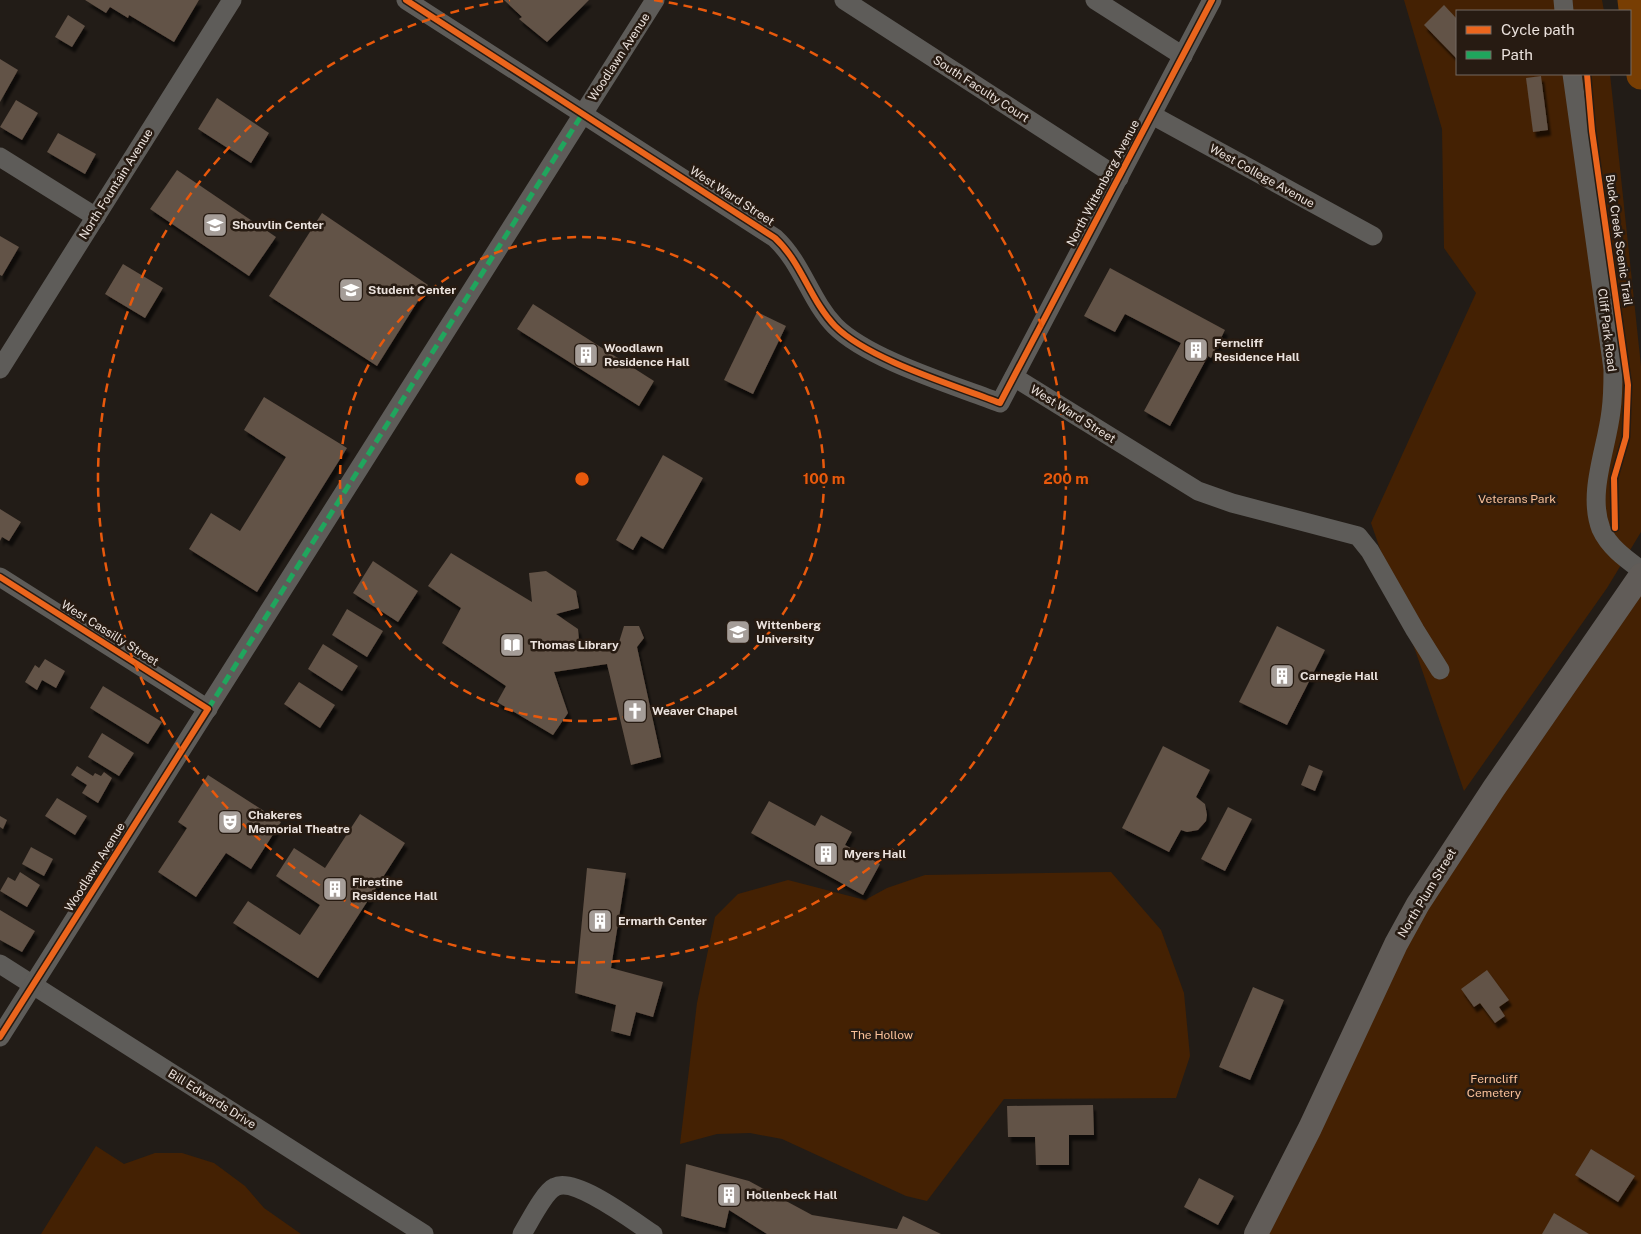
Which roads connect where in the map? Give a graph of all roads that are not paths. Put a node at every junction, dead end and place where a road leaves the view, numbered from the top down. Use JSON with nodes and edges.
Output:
{"nodes":[{"id":1,"x":232,"y":0,"type":"edge"},
{"id":2,"x":406,"y":0,"type":"edge"},
{"id":3,"x":655,"y":0,"type":"edge"},
{"id":4,"x":844,"y":0,"type":"edge"},
{"id":5,"x":1095,"y":0,"type":"edge"},
{"id":6,"x":1212,"y":0,"type":"edge"},
{"id":7,"x":1183,"y":56,"type":"junction"},
{"id":8,"x":1572,"y":75,"type":"edge"},
{"id":9,"x":583,"y":113,"type":"junction"},
{"id":10,"x":1152,"y":115,"type":"junction"},
{"id":11,"x":0,"y":157,"type":"edge"},
{"id":12,"x":1119,"y":178,"type":"junction"},
{"id":13,"x":96,"y":217,"type":"junction"},
{"id":14,"x":1373,"y":236,"type":"dead end"},
{"id":15,"x":0,"y":369,"type":"edge"},
{"id":16,"x":1014,"y":376,"type":"junction"},
{"id":17,"x":1641,"y":570,"type":"edge"},
{"id":18,"x":1641,"y":576,"type":"edge"},
{"id":19,"x":0,"y":577,"type":"edge"},
{"id":20,"x":1440,"y":670,"type":"dead end"},
{"id":21,"x":208,"y":709,"type":"junction"},
{"id":22,"x":0,"y":964,"type":"edge"},
{"id":23,"x":33,"y":985,"type":"junction"},
{"id":24,"x":0,"y":1037,"type":"edge"},
{"id":25,"x":424,"y":1234,"type":"edge"},
{"id":26,"x":522,"y":1234,"type":"edge"},
{"id":27,"x":653,"y":1234,"type":"edge"},
{"id":28,"x":1256,"y":1234,"type":"edge"}],
"edges":[{"from":1,"to":13,"type":"street","name":"North Fountain Avenue"},
{"from":2,"to":9,"type":"street","name":"West Ward Street"},
{"from":3,"to":9,"type":"street","name":"Woodlawn Avenue"},
{"from":4,"to":12,"type":"street","name":"South Faculty Court"},
{"from":5,"to":7,"type":"street"},
{"from":6,"to":7,"type":"street","name":"North Wittenberg Avenue"},
{"from":7,"to":10,"type":"street","name":"North Wittenberg Avenue"},
{"from":8,"to":17,"type":"street","name":"Cliff Park Road"},
{"from":9,"to":16,"type":"street","name":"West Ward Street"},
{"from":9,"to":21,"type":"street","name":"Woodlawn Avenue"},
{"from":10,"to":12,"type":"street","name":"North Wittenberg Avenue"},
{"from":10,"to":14,"type":"street","name":"West College Avenue"},
{"from":11,"to":13,"type":"street"},
{"from":12,"to":16,"type":"street","name":"North Wittenberg Avenue"},
{"from":13,"to":15,"type":"street","name":"North Fountain Avenue"},
{"from":16,"to":20,"type":"street","name":"West Ward Street"},
{"from":18,"to":28,"type":"main road","name":"North Plum Street"},
{"from":19,"to":21,"type":"street","name":"West Cassilly Street"},
{"from":21,"to":23,"type":"street","name":"Woodlawn Avenue"},
{"from":22,"to":23,"type":"street","name":"Bill Edwards Drive"},
{"from":23,"to":24,"type":"street","name":"Woodlawn Avenue"},
{"from":23,"to":25,"type":"street","name":"Bill Edwards Drive"},
{"from":26,"to":27,"type":"street"}]}
